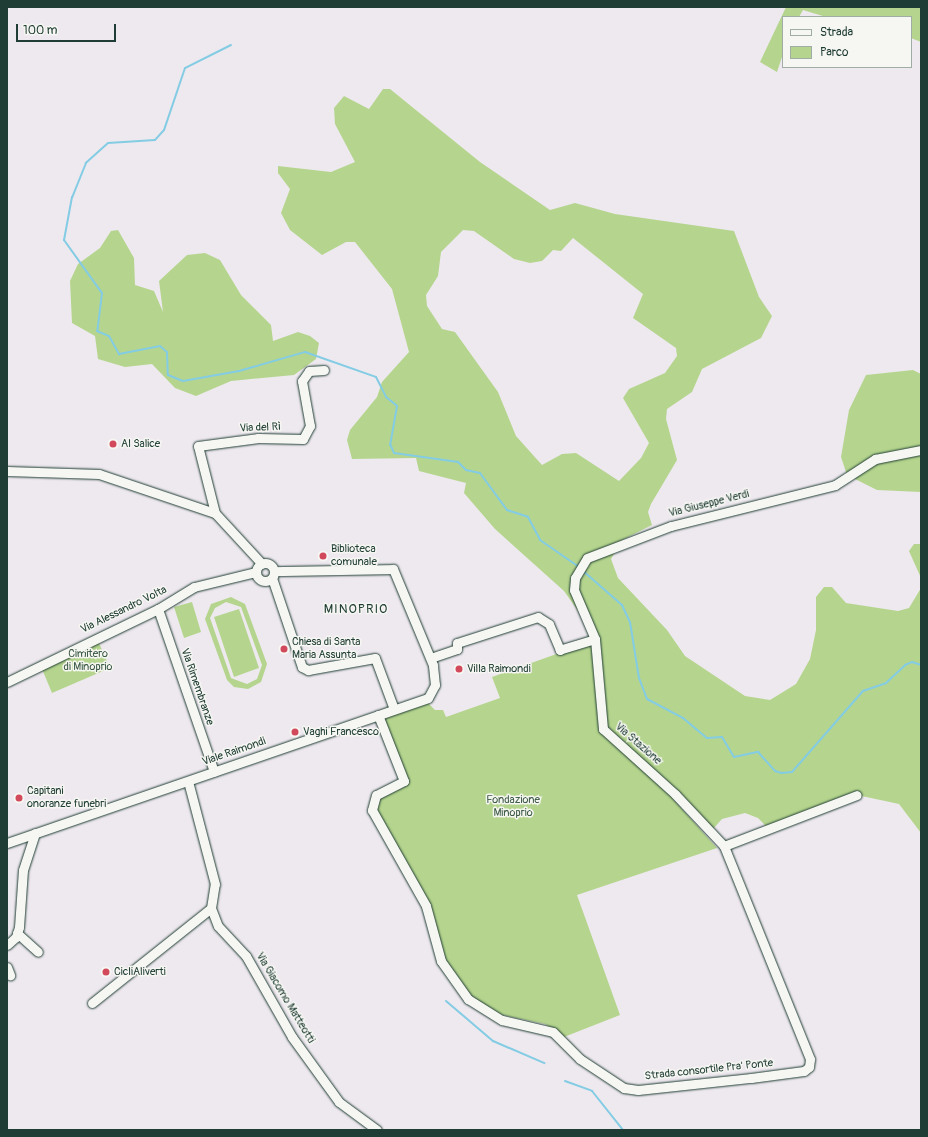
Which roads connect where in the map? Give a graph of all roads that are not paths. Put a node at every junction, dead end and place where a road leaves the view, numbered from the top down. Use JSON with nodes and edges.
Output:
{"nodes":[{"id":1,"x":324,"y":370,"type":"dead end"},
{"id":2,"x":921,"y":450,"type":"edge"},
{"id":3,"x":7,"y":471,"type":"edge"},
{"id":4,"x":215,"y":513,"type":"junction"},
{"id":5,"x":262,"y":564,"type":"junction"},
{"id":6,"x":256,"y":572,"type":"junction"},
{"id":7,"x":273,"y":574,"type":"junction"},
{"id":8,"x":158,"y":609,"type":"junction"},
{"id":9,"x":595,"y":640,"type":"junction"},
{"id":10,"x":431,"y":658,"type":"junction"},
{"id":11,"x":7,"y":682,"type":"edge"},
{"id":12,"x":394,"y":709,"type":"junction"},
{"id":13,"x":378,"y":715,"type":"junction"},
{"id":14,"x":214,"y":772,"type":"junction"},
{"id":15,"x":188,"y":781,"type":"junction"},
{"id":16,"x":857,"y":795,"type":"dead end"},
{"id":17,"x":35,"y":833,"type":"junction"},
{"id":18,"x":7,"y":843,"type":"edge"},
{"id":19,"x":724,"y":846,"type":"junction"},
{"id":20,"x":211,"y":908,"type":"junction"},
{"id":21,"x":17,"y":933,"type":"junction"},
{"id":22,"x":7,"y":945,"type":"edge"},
{"id":23,"x":38,"y":952,"type":"dead end"},
{"id":24,"x":92,"y":1003,"type":"dead end"},
{"id":25,"x":377,"y":1130,"type":"edge"}],
"edges":[{"from":1,"to":4,"type":"street","name":"Via del Rì"},
{"from":2,"to":9,"type":"street","name":"Via Giuseppe Verdi"},
{"from":3,"to":4,"type":"street"},
{"from":4,"to":5,"type":"street"},
{"from":5,"to":6,"type":"street"},
{"from":5,"to":7,"type":"street"},
{"from":6,"to":7,"type":"street"},
{"from":6,"to":8,"type":"street","name":"Via Alessandro Volta"},
{"from":7,"to":10,"type":"street"},
{"from":7,"to":12,"type":"street"},
{"from":8,"to":11,"type":"street","name":"Via Alessandro Volta"},
{"from":8,"to":14,"type":"street","name":"Via Rimembranze"},
{"from":9,"to":10,"type":"street"},
{"from":9,"to":19,"type":"street","name":"Via Stazione"},
{"from":10,"to":12,"type":"street","name":"Viale Raimondi"},
{"from":12,"to":13,"type":"street","name":"Viale Raimondi"},
{"from":13,"to":14,"type":"street","name":"Viale Raimondi"},
{"from":13,"to":19,"type":"street","name":"Strada consortile Pra' Ponte"},
{"from":14,"to":15,"type":"street","name":"Viale Raimondi"},
{"from":15,"to":17,"type":"street","name":"Viale Raimondi"},
{"from":15,"to":20,"type":"street"},
{"from":16,"to":19,"type":"street"},
{"from":17,"to":18,"type":"street","name":"Viale Raimondi"},
{"from":17,"to":21,"type":"street"},
{"from":20,"to":24,"type":"street"},
{"from":20,"to":25,"type":"street","name":"Via Giacomo Matteotti"},
{"from":21,"to":22,"type":"street"},
{"from":21,"to":23,"type":"street"}]}
